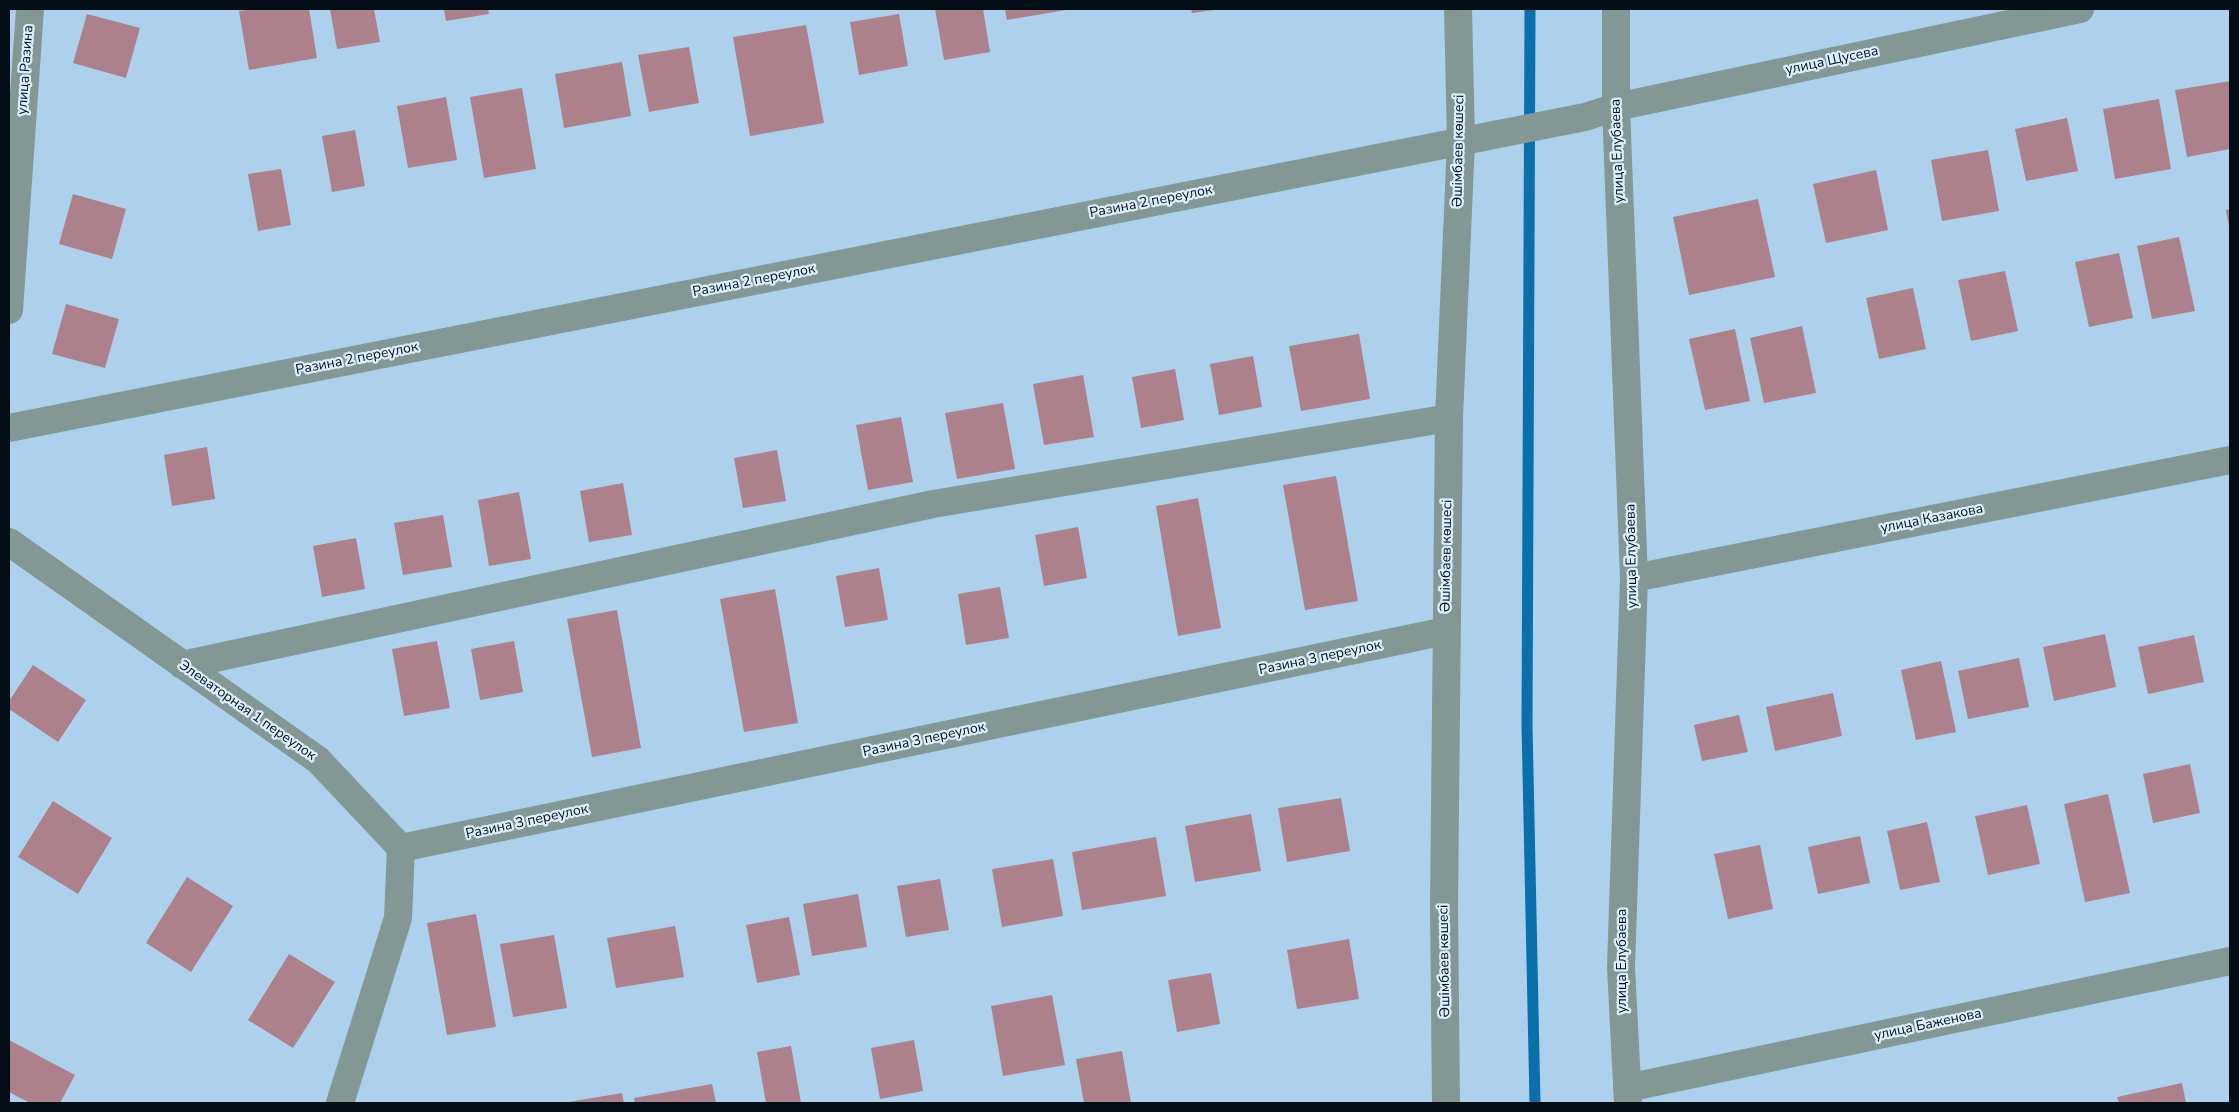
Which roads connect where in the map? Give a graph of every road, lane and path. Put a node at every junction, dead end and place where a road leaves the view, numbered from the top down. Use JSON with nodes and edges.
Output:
{"nodes":[{"id":1,"x":30,"y":9,"type":"edge"},
{"id":2,"x":1458,"y":9,"type":"edge"},
{"id":3,"x":1616,"y":9,"type":"edge"},
{"id":4,"x":2080,"y":9,"type":"edge"},
{"id":5,"x":1616,"y":108,"type":"junction"},
{"id":6,"x":1499,"y":133,"type":"joint"},
{"id":7,"x":1461,"y":141,"type":"junction"},
{"id":8,"x":9,"y":310,"type":"edge"},
{"id":9,"x":1449,"y":418,"type":"junction"},
{"id":10,"x":9,"y":428,"type":"edge"},
{"id":11,"x":2230,"y":460,"type":"edge"},
{"id":12,"x":9,"y":542,"type":"edge"},
{"id":13,"x":1634,"y":578,"type":"junction"},
{"id":14,"x":1446,"y":631,"type":"junction"},
{"id":15,"x":182,"y":665,"type":"junction"},
{"id":16,"x":401,"y":848,"type":"junction"},
{"id":17,"x":2230,"y":961,"type":"edge"},
{"id":18,"x":1627,"y":1096,"type":"edge"},
{"id":19,"x":340,"y":1103,"type":"edge"},
{"id":20,"x":1446,"y":1103,"type":"edge"}],
"edges":[{"from":1,"to":8,"type":"street","name":"улица Разина"},
{"from":2,"to":7,"type":"street","name":"Әшімбаев көшесі"},
{"from":3,"to":5,"type":"street","name":"улица Елубаева"},
{"from":4,"to":5,"type":"street","name":"улица Щусева"},
{"from":5,"to":6,"type":"street","name":"улица Щусева"},
{"from":5,"to":13,"type":"street","name":"улица Елубаева"},
{"from":6,"to":7,"type":"street","name":"Разина 2 переулок"},
{"from":7,"to":9,"type":"street","name":"Әшімбаев көшесі"},
{"from":7,"to":10,"type":"street","name":"Разина 2 переулок"},
{"from":9,"to":14,"type":"street","name":"Әшімбаев көшесі"},
{"from":9,"to":15,"type":"street"},
{"from":11,"to":13,"type":"street","name":"улица Казакова"},
{"from":12,"to":15,"type":"street","name":"Элеваторная 1 переулок"},
{"from":13,"to":18,"type":"street","name":"улица Елубаева"},
{"from":14,"to":16,"type":"street","name":"Разина 3 переулок"},
{"from":14,"to":20,"type":"street","name":"Әшімбаев көшесі"},
{"from":15,"to":16,"type":"street","name":"Элеваторная 1 переулок"},
{"from":16,"to":19,"type":"street"},
{"from":17,"to":18,"type":"street","name":"улица Баженова"}]}
